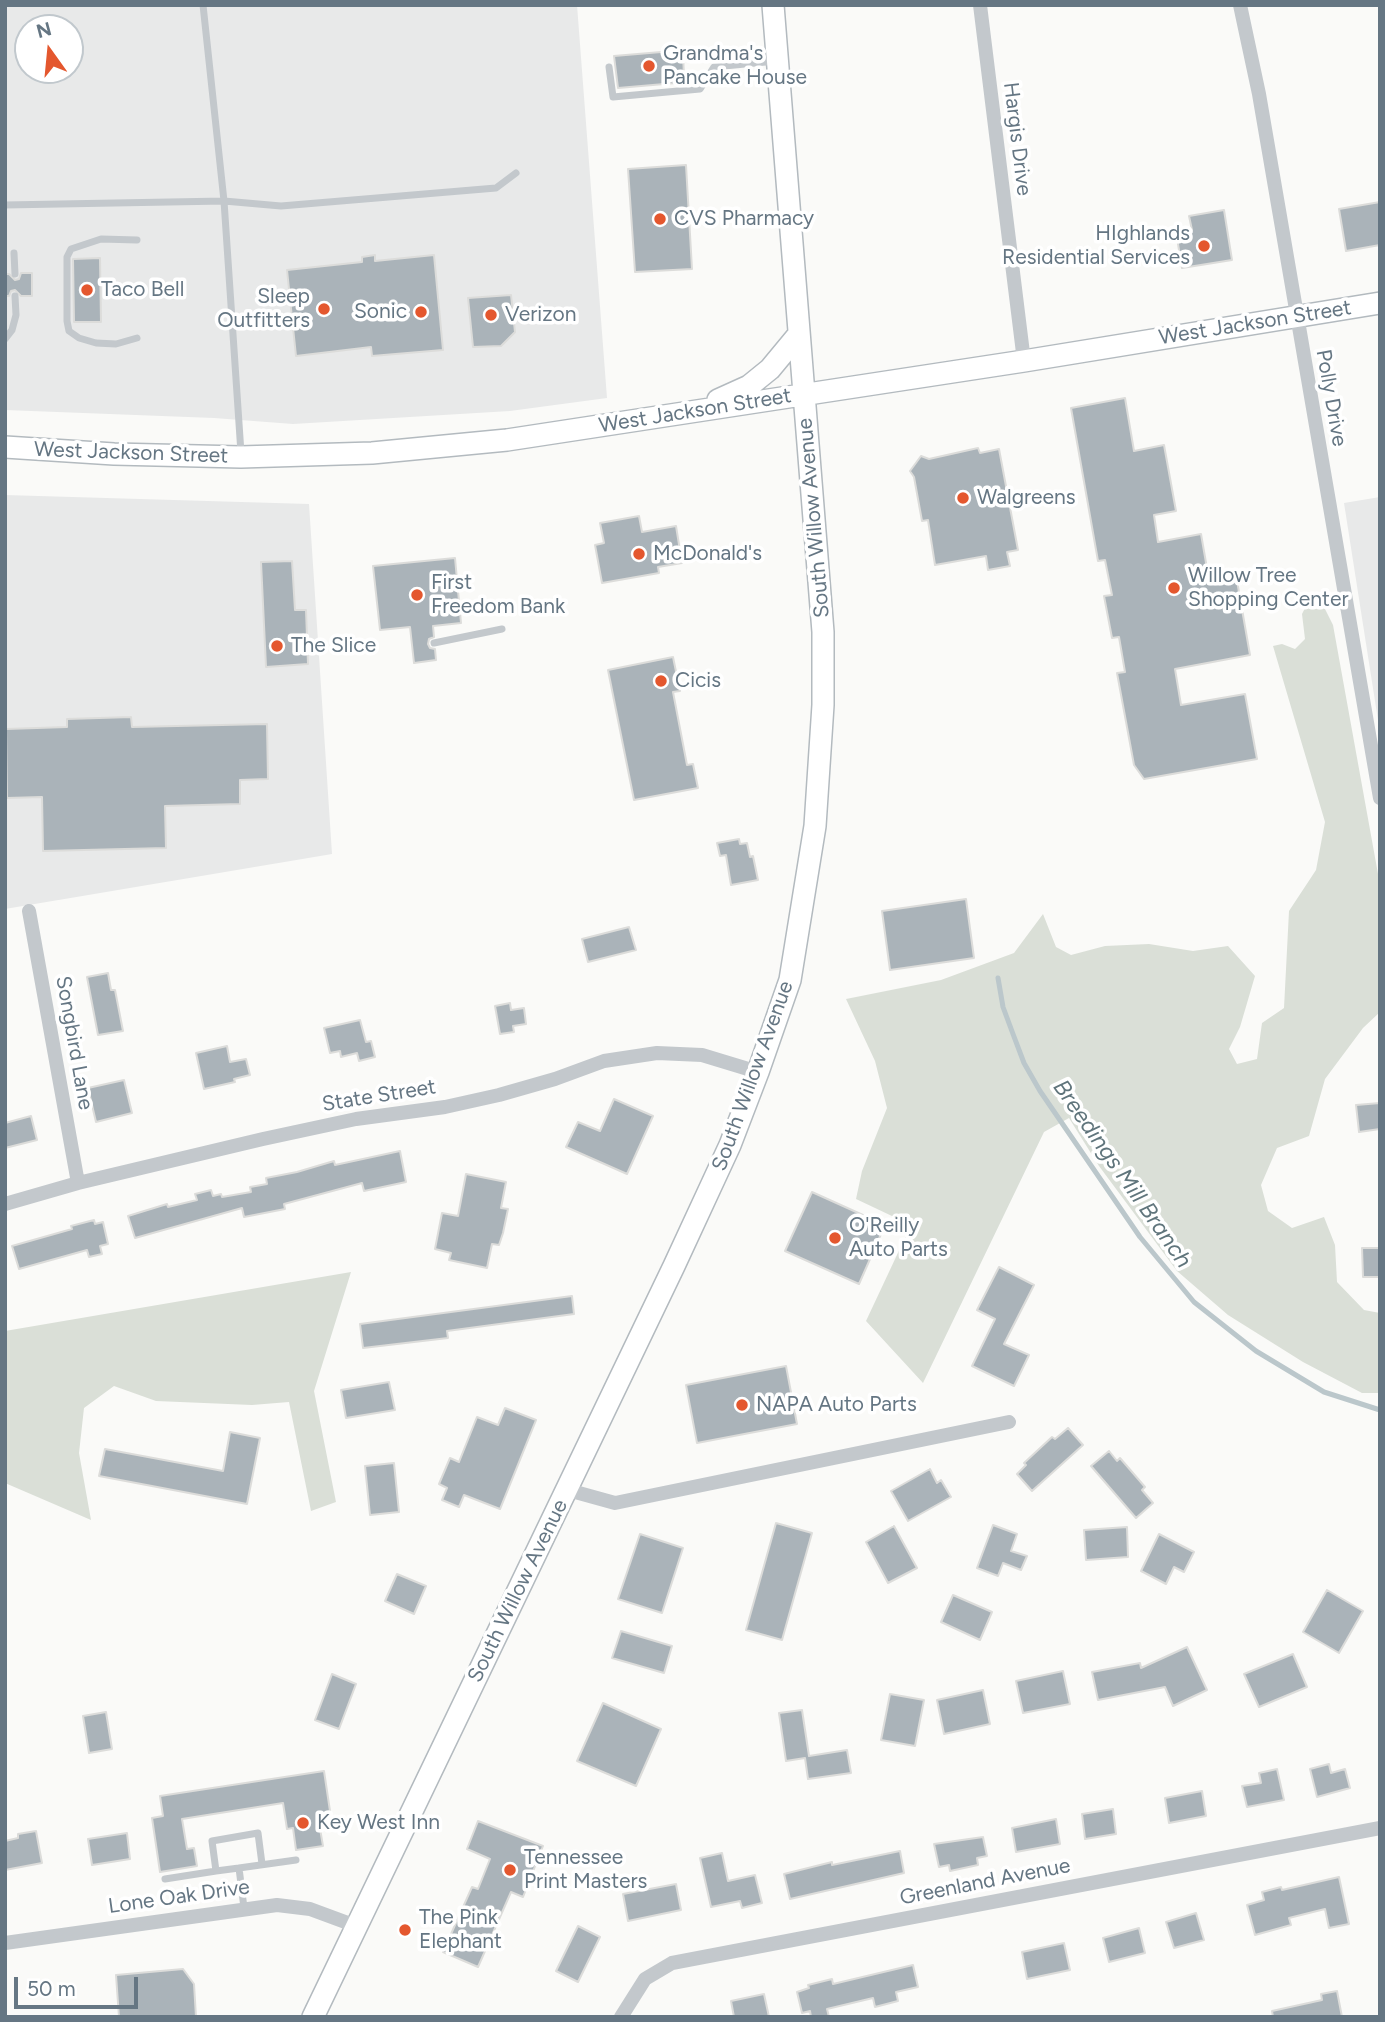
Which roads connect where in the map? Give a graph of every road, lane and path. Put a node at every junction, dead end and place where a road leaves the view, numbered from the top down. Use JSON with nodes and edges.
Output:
{"nodes":[{"id":1,"x":203,"y":5,"type":"edge"},
{"id":2,"x":773,"y":5,"type":"edge"},
{"id":3,"x":979,"y":5,"type":"edge"},
{"id":4,"x":1240,"y":5,"type":"edge"},
{"id":5,"x":777,"y":61,"type":"junction"},
{"id":6,"x":609,"y":67,"type":"dead end"},
{"id":7,"x":516,"y":173,"type":"dead end"},
{"id":8,"x":223,"y":201,"type":"junction"},
{"id":9,"x":5,"y":205,"type":"edge"},
{"id":10,"x":137,"y":240,"type":"dead end"},
{"id":11,"x":14,"y":253,"type":"dead end"},
{"id":12,"x":15,"y":274,"type":"dead end"},
{"id":13,"x":15,"y":296,"type":"dead end"},
{"id":14,"x":1380,"y":303,"type":"edge"},
{"id":15,"x":1296,"y":316,"type":"junction"},
{"id":16,"x":799,"y":334,"type":"junction"},
{"id":17,"x":137,"y":338,"type":"dead end"},
{"id":18,"x":5,"y":339,"type":"edge"},
{"id":19,"x":1024,"y":361,"type":"junction"},
{"id":20,"x":804,"y":394,"type":"junction"},
{"id":21,"x":695,"y":410,"type":"junction"},
{"id":22,"x":5,"y":447,"type":"edge"},
{"id":23,"x":241,"y":457,"type":"junction"},
{"id":24,"x":502,"y":629,"type":"dead end"},
{"id":25,"x":434,"y":643,"type":"dead end"},
{"id":26,"x":1380,"y":798,"type":"edge"},
{"id":27,"x":29,"y":911,"type":"dead end"},
{"id":28,"x":758,"y":1072,"type":"junction"},
{"id":29,"x":78,"y":1183,"type":"junction"},
{"id":30,"x":5,"y":1204,"type":"edge"},
{"id":31,"x":1009,"y":1422,"type":"dead end"},
{"id":32,"x":568,"y":1490,"type":"junction"},
{"id":33,"x":1380,"y":1828,"type":"edge"},
{"id":34,"x":296,"y":1860,"type":"dead end"},
{"id":35,"x":262,"y":1864,"type":"junction"},
{"id":36,"x":239,"y":1868,"type":"junction"},
{"id":37,"x":216,"y":1871,"type":"junction"},
{"id":38,"x":165,"y":1879,"type":"dead end"},
{"id":39,"x":244,"y":1908,"type":"junction"},
{"id":40,"x":356,"y":1926,"type":"junction"},
{"id":41,"x":5,"y":1943,"type":"edge"},
{"id":42,"x":313,"y":2017,"type":"edge"},
{"id":43,"x":621,"y":2017,"type":"edge"}],
"edges":[{"from":1,"to":8,"type":"lane"},
{"from":2,"to":5,"type":"main road","name":"South Willow Avenue"},
{"from":3,"to":19,"type":"street","name":"Hargis Drive"},
{"from":4,"to":15,"type":"street","name":"Polly Drive"},
{"from":5,"to":6,"type":"lane"},
{"from":5,"to":16,"type":"main road","name":"South Willow Avenue"},
{"from":7,"to":8,"type":"lane"},
{"from":8,"to":9,"type":"lane"},
{"from":8,"to":23,"type":"lane"},
{"from":10,"to":17,"type":"lane"},
{"from":11,"to":12,"type":"lane"},
{"from":13,"to":18,"type":"lane"},
{"from":14,"to":15,"type":"main road","name":"West Jackson Street"},
{"from":15,"to":19,"type":"main road","name":"West Jackson Street"},
{"from":15,"to":26,"type":"street","name":"Polly Drive"},
{"from":16,"to":20,"type":"main road","name":"South Willow Avenue"},
{"from":16,"to":21,"type":"main road"},
{"from":19,"to":20,"type":"main road","name":"West Jackson Street"},
{"from":20,"to":21,"type":"main road","name":"West Jackson Street"},
{"from":20,"to":28,"type":"main road","name":"South Willow Avenue"},
{"from":21,"to":23,"type":"main road","name":"West Jackson Street"},
{"from":22,"to":23,"type":"main road","name":"West Jackson Street"},
{"from":24,"to":25,"type":"lane"},
{"from":27,"to":29,"type":"street","name":"Songbird Lane"},
{"from":28,"to":29,"type":"street","name":"State Street"},
{"from":28,"to":32,"type":"main road","name":"South Willow Avenue"},
{"from":29,"to":30,"type":"street","name":"State Street"},
{"from":31,"to":32,"type":"street"},
{"from":32,"to":40,"type":"main road","name":"South Willow Avenue"},
{"from":33,"to":43,"type":"street","name":"Greenland Avenue"},
{"from":34,"to":35,"type":"lane"},
{"from":35,"to":36,"type":"lane"},
{"from":35,"to":37,"type":"lane"},
{"from":36,"to":37,"type":"lane"},
{"from":36,"to":39,"type":"lane"},
{"from":37,"to":38,"type":"lane"},
{"from":39,"to":40,"type":"street","name":"Lone Oak Drive"},
{"from":39,"to":41,"type":"street","name":"Lone Oak Drive"},
{"from":40,"to":42,"type":"main road","name":"South Willow Avenue"}]}
